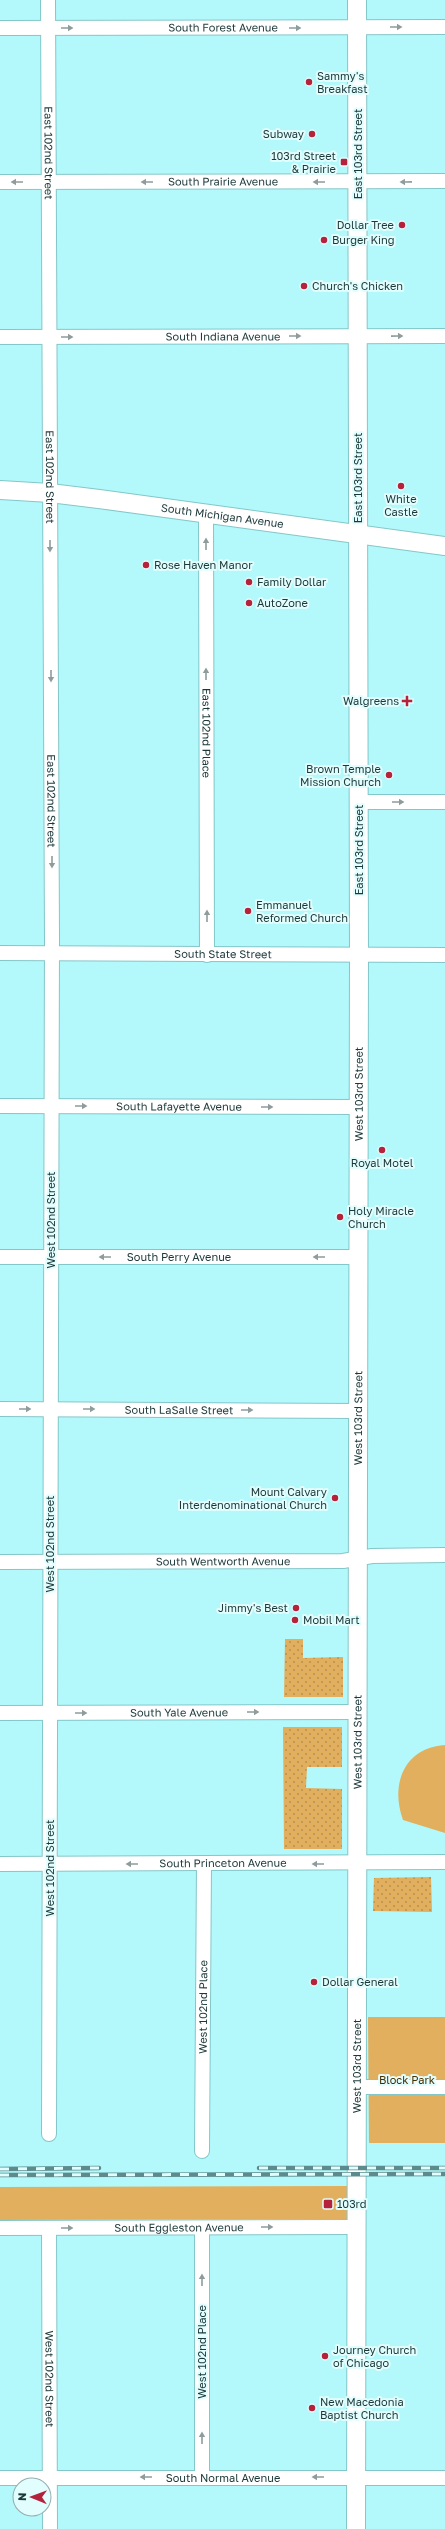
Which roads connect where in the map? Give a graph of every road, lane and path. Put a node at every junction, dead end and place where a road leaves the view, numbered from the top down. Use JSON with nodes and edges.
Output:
{"nodes":[{"id":1,"x":48,"y":0,"type":"edge"},
{"id":2,"x":357,"y":0,"type":"edge"},
{"id":3,"x":445,"y":27,"type":"edge"},
{"id":4,"x":0,"y":28,"type":"edge"},
{"id":5,"x":48,"y":28,"type":"junction"},
{"id":6,"x":357,"y":28,"type":"junction"},
{"id":7,"x":445,"y":181,"type":"edge"},
{"id":8,"x":0,"y":182,"type":"edge"},
{"id":9,"x":49,"y":182,"type":"junction"},
{"id":10,"x":358,"y":182,"type":"junction"},
{"id":11,"x":445,"y":336,"type":"edge"},
{"id":12,"x":0,"y":337,"type":"edge"},
{"id":13,"x":50,"y":337,"type":"junction"},
{"id":14,"x":358,"y":337,"type":"junction"},
{"id":15,"x":0,"y":490,"type":"edge"},
{"id":16,"x":50,"y":493,"type":"junction"},
{"id":17,"x":206,"y":512,"type":"junction"},
{"id":18,"x":358,"y":534,"type":"junction"},
{"id":19,"x":445,"y":546,"type":"edge"},
{"id":20,"x":359,"y":802,"type":"junction"},
{"id":21,"x":445,"y":802,"type":"edge"},
{"id":22,"x":0,"y":954,"type":"edge"},
{"id":23,"x":52,"y":954,"type":"junction"},
{"id":24,"x":207,"y":955,"type":"junction"},
{"id":25,"x":445,"y":955,"type":"edge"},
{"id":26,"x":359,"y":956,"type":"junction"},
{"id":27,"x":0,"y":1106,"type":"edge"},
{"id":28,"x":51,"y":1106,"type":"junction"},
{"id":29,"x":359,"y":1107,"type":"junction"},
{"id":30,"x":0,"y":1257,"type":"edge"},
{"id":31,"x":50,"y":1257,"type":"junction"},
{"id":32,"x":358,"y":1257,"type":"junction"},
{"id":33,"x":50,"y":1408,"type":"junction"},
{"id":34,"x":0,"y":1409,"type":"edge"},
{"id":35,"x":358,"y":1411,"type":"junction"},
{"id":36,"x":445,"y":1555,"type":"edge"},
{"id":37,"x":358,"y":1559,"type":"junction"},
{"id":38,"x":0,"y":1562,"type":"edge"},
{"id":39,"x":50,"y":1562,"type":"junction"},
{"id":40,"x":358,"y":1712,"type":"junction"},
{"id":41,"x":0,"y":1713,"type":"edge"},
{"id":42,"x":50,"y":1713,"type":"junction"},
{"id":43,"x":445,"y":1862,"type":"edge"},
{"id":44,"x":0,"y":1864,"type":"edge"},
{"id":45,"x":50,"y":1864,"type":"junction"},
{"id":46,"x":204,"y":1864,"type":"junction"},
{"id":47,"x":357,"y":1864,"type":"junction"},
{"id":48,"x":357,"y":2087,"type":"junction"},
{"id":49,"x":445,"y":2087,"type":"edge"},
{"id":50,"x":49,"y":2134,"type":"dead end"},
{"id":51,"x":202,"y":2151,"type":"dead end"},
{"id":52,"x":357,"y":2227,"type":"junction"},
{"id":53,"x":0,"y":2228,"type":"edge"},
{"id":54,"x":49,"y":2228,"type":"junction"},
{"id":55,"x":202,"y":2228,"type":"junction"},
{"id":56,"x":50,"y":2477,"type":"edge"},
{"id":57,"x":202,"y":2477,"type":"junction"},
{"id":58,"x":356,"y":2477,"type":"junction"},
{"id":59,"x":0,"y":2478,"type":"edge"},
{"id":60,"x":12,"y":2478,"type":"edge"},
{"id":61,"x":52,"y":2478,"type":"edge"},
{"id":62,"x":445,"y":2478,"type":"edge"},
{"id":63,"x":50,"y":2517,"type":"edge"},
{"id":64,"x":50,"y":2529,"type":"edge"},
{"id":65,"x":356,"y":2529,"type":"edge"}],
"edges":[{"from":1,"to":5,"type":"street","name":"East 102nd Street"},
{"from":2,"to":6,"type":"main road","name":"East 103rd Street"},
{"from":6,"to":3,"type":"street","name":"South Forest Avenue","one_way":true},
{"from":4,"to":5,"type":"street","name":"South Forest Avenue"},
{"from":5,"to":6,"type":"street","name":"South Forest Avenue","one_way":true},
{"from":5,"to":9,"type":"street","name":"East 102nd Street"},
{"from":6,"to":10,"type":"main road","name":"East 103rd Street"},
{"from":7,"to":10,"type":"street","name":"South Prairie Avenue","one_way":true},
{"from":9,"to":8,"type":"street","name":"South Prairie Avenue","one_way":true},
{"from":10,"to":9,"type":"street","name":"South Prairie Avenue","one_way":true},
{"from":9,"to":13,"type":"street","name":"East 102nd Street"},
{"from":10,"to":14,"type":"main road","name":"East 103rd Street"},
{"from":14,"to":11,"type":"street","name":"South Indiana Avenue","one_way":true},
{"from":12,"to":13,"type":"street","name":"South Indiana Avenue"},
{"from":13,"to":14,"type":"street","name":"South Indiana Avenue","one_way":true},
{"from":13,"to":16,"type":"street","name":"East 102nd Street"},
{"from":14,"to":18,"type":"main road","name":"East 103rd Street"},
{"from":15,"to":16,"type":"main road","name":"South Michigan Avenue"},
{"from":16,"to":17,"type":"main road","name":"South Michigan Avenue"},
{"from":16,"to":23,"type":"street","name":"East 102nd Street","one_way":true},
{"from":17,"to":18,"type":"main road","name":"South Michigan Avenue"},
{"from":24,"to":17,"type":"street","name":"East 102nd Place","one_way":true},
{"from":18,"to":19,"type":"main road","name":"South Michigan Avenue"},
{"from":18,"to":20,"type":"main road","name":"East 103rd Street"},
{"from":20,"to":21,"type":"street","one_way":true},
{"from":20,"to":26,"type":"main road","name":"East 103rd Street"},
{"from":22,"to":23,"type":"street","name":"South State Street"},
{"from":23,"to":24,"type":"street","name":"South State Street"},
{"from":23,"to":28,"type":"street","name":"West 102nd Street"},
{"from":24,"to":26,"type":"street","name":"South State Street"},
{"from":25,"to":26,"type":"street","name":"South State Street"},
{"from":26,"to":29,"type":"main road","name":"West 103rd Street"},
{"from":27,"to":28,"type":"street","name":"South Lafayette Avenue"},
{"from":28,"to":29,"type":"street","name":"South Lafayette Avenue","one_way":true},
{"from":28,"to":31,"type":"street","name":"West 102nd Street"},
{"from":29,"to":32,"type":"main road","name":"West 103rd Street"},
{"from":30,"to":31,"type":"street","name":"South Perry Avenue"},
{"from":32,"to":31,"type":"street","name":"South Perry Avenue","one_way":true},
{"from":31,"to":33,"type":"street","name":"West 102nd Street"},
{"from":32,"to":35,"type":"main road","name":"West 103rd Street"},
{"from":34,"to":33,"type":"street","name":"South LaSalle Street","one_way":true},
{"from":33,"to":35,"type":"street","name":"South LaSalle Street","one_way":true},
{"from":33,"to":39,"type":"street","name":"West 102nd Street"},
{"from":35,"to":37,"type":"main road","name":"West 103rd Street"},
{"from":36,"to":37,"type":"street","name":"South Wentworth Avenue"},
{"from":37,"to":39,"type":"street","name":"South Wentworth Avenue"},
{"from":37,"to":40,"type":"main road","name":"West 103rd Street"},
{"from":38,"to":39,"type":"street","name":"South Wentworth Avenue"},
{"from":39,"to":42,"type":"street","name":"West 102nd Street"},
{"from":42,"to":40,"type":"street","name":"South Yale Avenue","one_way":true},
{"from":40,"to":47,"type":"main road","name":"West 103rd Street"},
{"from":41,"to":42,"type":"street","name":"South Yale Avenue"},
{"from":42,"to":45,"type":"street","name":"West 102nd Street"},
{"from":43,"to":47,"type":"street","name":"South Princeton Avenue"},
{"from":44,"to":45,"type":"street","name":"South Princeton Avenue"},
{"from":46,"to":45,"type":"street","name":"South Princeton Avenue","one_way":true},
{"from":45,"to":50,"type":"street","name":"West 102nd Street"},
{"from":47,"to":46,"type":"street","name":"South Princeton Avenue","one_way":true},
{"from":46,"to":51,"type":"street","name":"West 102nd Place"},
{"from":47,"to":48,"type":"main road","name":"West 103rd Street"},
{"from":48,"to":49,"type":"street"},
{"from":48,"to":52,"type":"main road","name":"West 103rd Street"},
{"from":55,"to":52,"type":"street","name":"South Eggleston Avenue","one_way":true},
{"from":52,"to":58,"type":"main road","name":"West 103rd Street"},
{"from":53,"to":54,"type":"street","name":"South Eggleston Avenue"},
{"from":54,"to":55,"type":"street","name":"South Eggleston Avenue","one_way":true},
{"from":54,"to":56,"type":"street","name":"West 102nd Street"},
{"from":57,"to":55,"type":"street","name":"West 102nd Place","one_way":true},
{"from":58,"to":57,"type":"street","name":"South Normal Avenue","one_way":true},
{"from":57,"to":61,"type":"street","name":"South Normal Avenue","one_way":true},
{"from":58,"to":62,"type":"street","name":"South Normal Avenue"},
{"from":58,"to":65,"type":"main road","name":"West 103rd Street"},
{"from":59,"to":60,"type":"street","name":"South Normal Avenue"},
{"from":63,"to":64,"type":"street","name":"West 102nd Street"}]}
